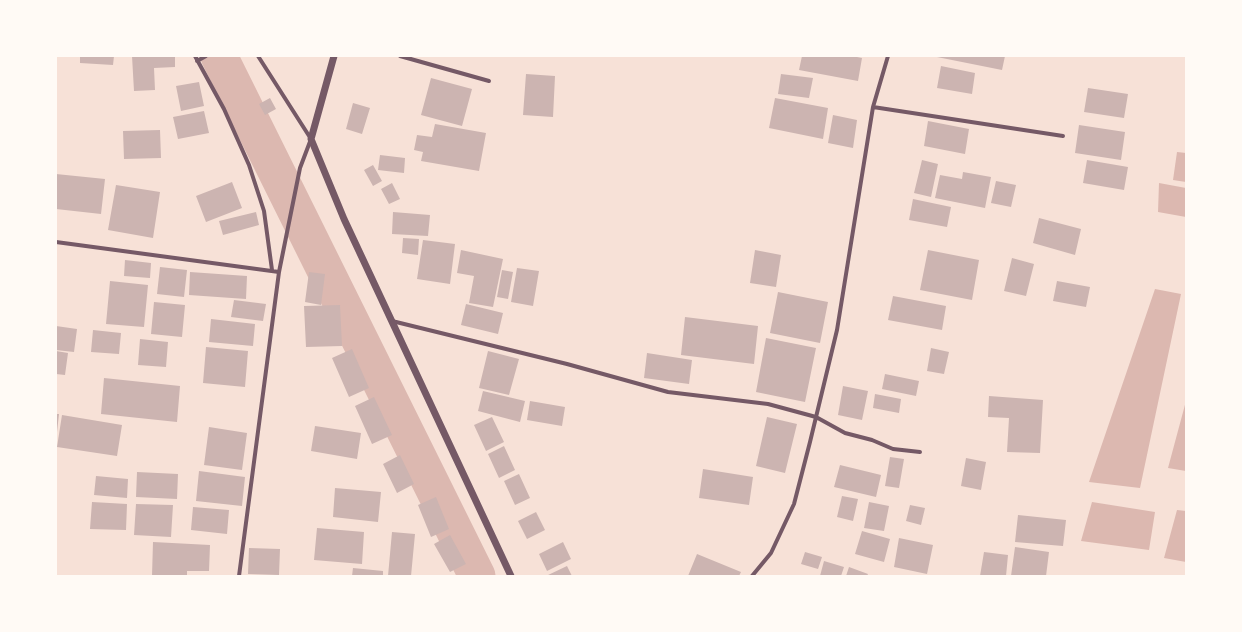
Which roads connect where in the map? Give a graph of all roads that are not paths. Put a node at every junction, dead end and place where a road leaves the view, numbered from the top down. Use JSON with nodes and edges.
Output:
{"nodes":[{"id":1,"x":195,"y":56,"type":"edge"},
{"id":2,"x":205,"y":56,"type":"edge"},
{"id":3,"x":258,"y":56,"type":"edge"},
{"id":4,"x":334,"y":56,"type":"edge"},
{"id":5,"x":400,"y":56,"type":"edge"},
{"id":6,"x":888,"y":56,"type":"edge"},
{"id":7,"x":197,"y":61,"type":"junction"},
{"id":8,"x":490,"y":81,"type":"dead end"},
{"id":9,"x":873,"y":107,"type":"junction"},
{"id":10,"x":1063,"y":136,"type":"dead end"},
{"id":11,"x":310,"y":139,"type":"junction"},
{"id":12,"x":56,"y":242,"type":"edge"},
{"id":13,"x":272,"y":270,"type":"junction"},
{"id":14,"x":279,"y":272,"type":"junction"},
{"id":15,"x":392,"y":321,"type":"junction"},
{"id":16,"x":816,"y":417,"type":"junction"},
{"id":17,"x":920,"y":452,"type":"dead end"},
{"id":18,"x":239,"y":576,"type":"edge"},
{"id":19,"x":511,"y":576,"type":"edge"},
{"id":20,"x":752,"y":576,"type":"edge"}],
"edges":[{"from":1,"to":7,"type":"street"},
{"from":2,"to":7,"type":"street"},
{"from":3,"to":11,"type":"street"},
{"from":4,"to":11,"type":"street"},
{"from":5,"to":8,"type":"street"},
{"from":6,"to":9,"type":"street"},
{"from":7,"to":13,"type":"street"},
{"from":9,"to":10,"type":"street"},
{"from":9,"to":16,"type":"street"},
{"from":11,"to":14,"type":"street"},
{"from":11,"to":15,"type":"street"},
{"from":12,"to":13,"type":"street"},
{"from":13,"to":14,"type":"street"},
{"from":14,"to":18,"type":"street"},
{"from":15,"to":16,"type":"street"},
{"from":15,"to":19,"type":"street"},
{"from":16,"to":17,"type":"street"},
{"from":16,"to":20,"type":"street"}]}
